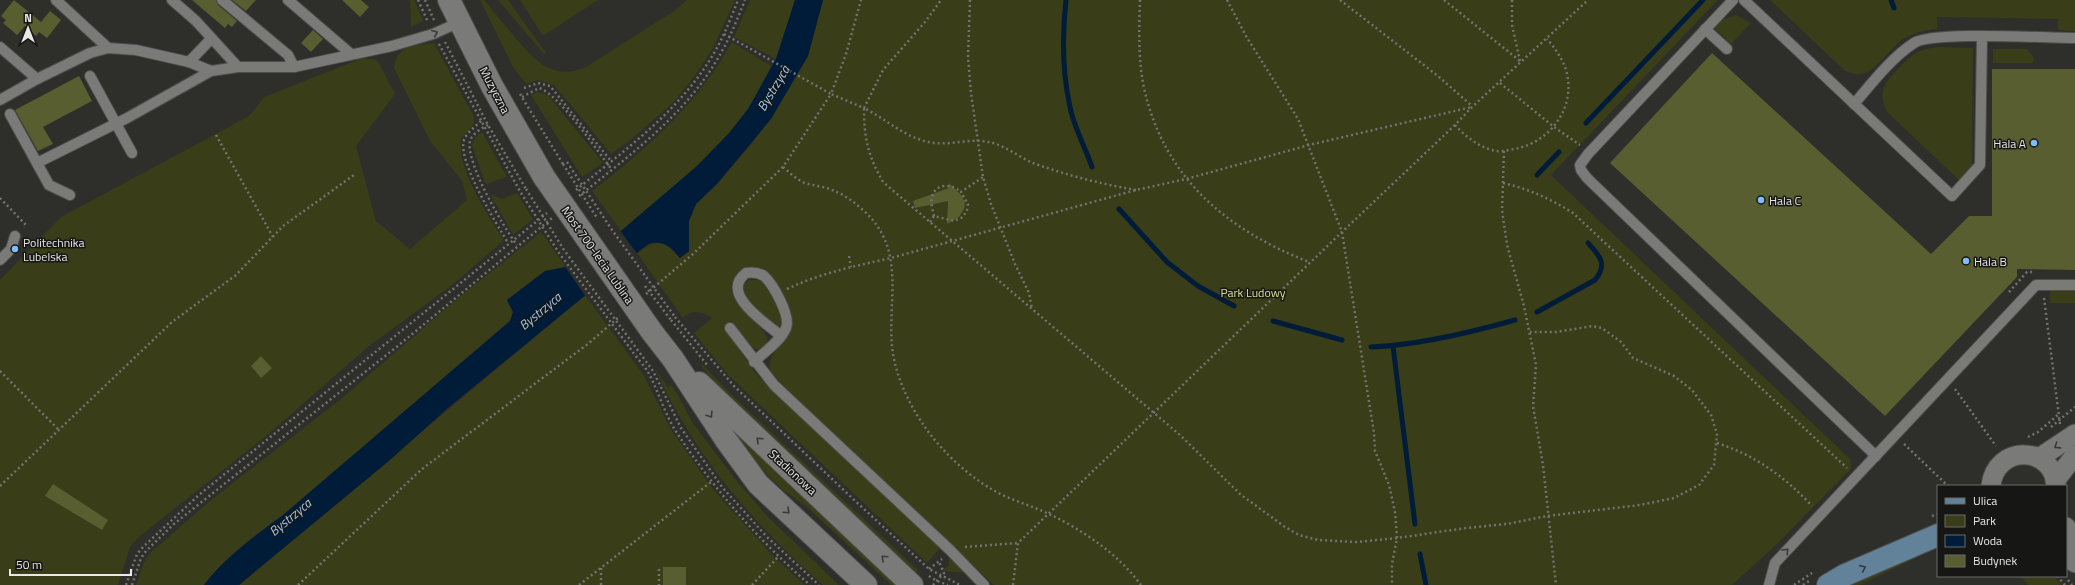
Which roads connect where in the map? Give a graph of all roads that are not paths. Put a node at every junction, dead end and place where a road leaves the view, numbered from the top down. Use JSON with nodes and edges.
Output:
{"nodes":[{"id":1,"x":56,"y":0,"type":"edge"},
{"id":2,"x":172,"y":0,"type":"edge"},
{"id":3,"x":222,"y":0,"type":"edge"},
{"id":4,"x":288,"y":0,"type":"edge"},
{"id":5,"x":449,"y":0,"type":"edge"},
{"id":6,"x":1733,"y":0,"type":"edge"},
{"id":7,"x":1744,"y":0,"type":"edge"},
{"id":8,"x":460,"y":22,"type":"junction"},
{"id":9,"x":1705,"y":29,"type":"junction"},
{"id":10,"x":1982,"y":37,"type":"junction"},
{"id":11,"x":2075,"y":38,"type":"edge"},
{"id":12,"x":211,"y":39,"type":"junction"},
{"id":13,"x":0,"y":47,"type":"edge"},
{"id":14,"x":108,"y":48,"type":"junction"},
{"id":15,"x":1727,"y":49,"type":"dead end"},
{"id":16,"x":351,"y":54,"type":"junction"},
{"id":17,"x":189,"y":62,"type":"junction"},
{"id":18,"x":238,"y":67,"type":"junction"},
{"id":19,"x":294,"y":67,"type":"junction"},
{"id":20,"x":211,"y":72,"type":"junction"},
{"id":21,"x":90,"y":76,"type":"dead end"},
{"id":22,"x":38,"y":79,"type":"junction"},
{"id":23,"x":0,"y":100,"type":"edge"},
{"id":24,"x":1854,"y":104,"type":"junction"},
{"id":25,"x":10,"y":114,"type":"dead end"},
{"id":26,"x":115,"y":124,"type":"junction"},
{"id":27,"x":132,"y":154,"type":"dead end"},
{"id":28,"x":37,"y":163,"type":"junction"},
{"id":29,"x":535,"y":183,"type":"joint"},
{"id":30,"x":70,"y":195,"type":"dead end"},
{"id":31,"x":15,"y":236,"type":"road end"},
{"id":32,"x":0,"y":260,"type":"edge"},
{"id":33,"x":2075,"y":285,"type":"edge"},
{"id":34,"x":730,"y":328,"type":"dead end"},
{"id":35,"x":652,"y":332,"type":"joint"},
{"id":36,"x":781,"y":336,"type":"junction"},
{"id":37,"x":673,"y":359,"type":"junction"},
{"id":38,"x":754,"y":362,"type":"junction"},
{"id":39,"x":2068,"y":430,"type":"edge"},
{"id":40,"x":2075,"y":455,"type":"edge"},
{"id":41,"x":1876,"y":456,"type":"junction"},
{"id":42,"x":2039,"y":458,"type":"junction"},
{"id":43,"x":2056,"y":483,"type":"edge"},
{"id":44,"x":1991,"y":485,"type":"edge"},
{"id":45,"x":2067,"y":529,"type":"edge"},
{"id":46,"x":1937,"y":535,"type":"edge"},
{"id":47,"x":2075,"y":544,"type":"edge"},
{"id":48,"x":2067,"y":554,"type":"edge"},
{"id":49,"x":2075,"y":563,"type":"edge"},
{"id":50,"x":866,"y":585,"type":"edge"},
{"id":51,"x":912,"y":585,"type":"edge"},
{"id":52,"x":984,"y":585,"type":"edge"},
{"id":53,"x":1769,"y":585,"type":"edge"},
{"id":54,"x":1828,"y":585,"type":"edge"}],
"edges":[{"from":1,"to":14,"type":"lane"},
{"from":2,"to":12,"type":"lane"},
{"from":3,"to":19,"type":"lane"},
{"from":4,"to":16,"type":"lane"},
{"from":5,"to":8,"type":"street","name":"Muzyczna"},
{"from":6,"to":9,"type":"lane"},
{"from":7,"to":24,"type":"lane"},
{"from":8,"to":16,"type":"lane"},
{"from":8,"to":29,"type":"street","name":"Muzyczna"},
{"from":9,"to":15,"type":"lane"},
{"from":9,"to":41,"type":"lane"},
{"from":10,"to":11,"type":"lane"},
{"from":10,"to":24,"type":"lane"},
{"from":10,"to":24,"type":"lane"},
{"from":12,"to":17,"type":"lane"},
{"from":12,"to":18,"type":"lane"},
{"from":13,"to":22,"type":"lane"},
{"from":14,"to":17,"type":"lane"},
{"from":14,"to":22,"type":"lane"},
{"from":16,"to":19,"type":"lane"},
{"from":17,"to":20,"type":"lane"},
{"from":18,"to":19,"type":"lane"},
{"from":18,"to":20,"type":"lane"},
{"from":20,"to":26,"type":"lane"},
{"from":21,"to":26,"type":"lane"},
{"from":22,"to":23,"type":"lane"},
{"from":25,"to":28,"type":"lane"},
{"from":26,"to":27,"type":"lane"},
{"from":26,"to":28,"type":"lane"},
{"from":28,"to":30,"type":"lane"},
{"from":29,"to":35,"type":"street","name":"Most 700-lecia Lublina","bridge":true},
{"from":31,"to":32,"type":"lane"},
{"from":33,"to":41,"type":"lane"},
{"from":34,"to":38,"type":"lane"},
{"from":35,"to":37,"type":"street","name":"Stadionowa"},
{"from":36,"to":36,"type":"lane"},
{"from":36,"to":38,"type":"lane"},
{"from":37,"to":50,"type":"street","name":"Stadionowa","one_way":true},
{"from":51,"to":37,"type":"street","name":"Stadionowa","one_way":true},
{"from":38,"to":52,"type":"lane"},
{"from":39,"to":42,"type":"street","one_way":true},
{"from":40,"to":43,"type":"street"},
{"from":53,"to":41,"type":"lane","one_way":true},
{"from":42,"to":43,"type":"street"},
{"from":42,"to":44,"type":"street"},
{"from":45,"to":47,"type":"street"},
{"from":54,"to":46,"type":"main road","one_way":true},
{"from":48,"to":49,"type":"street"}]}
